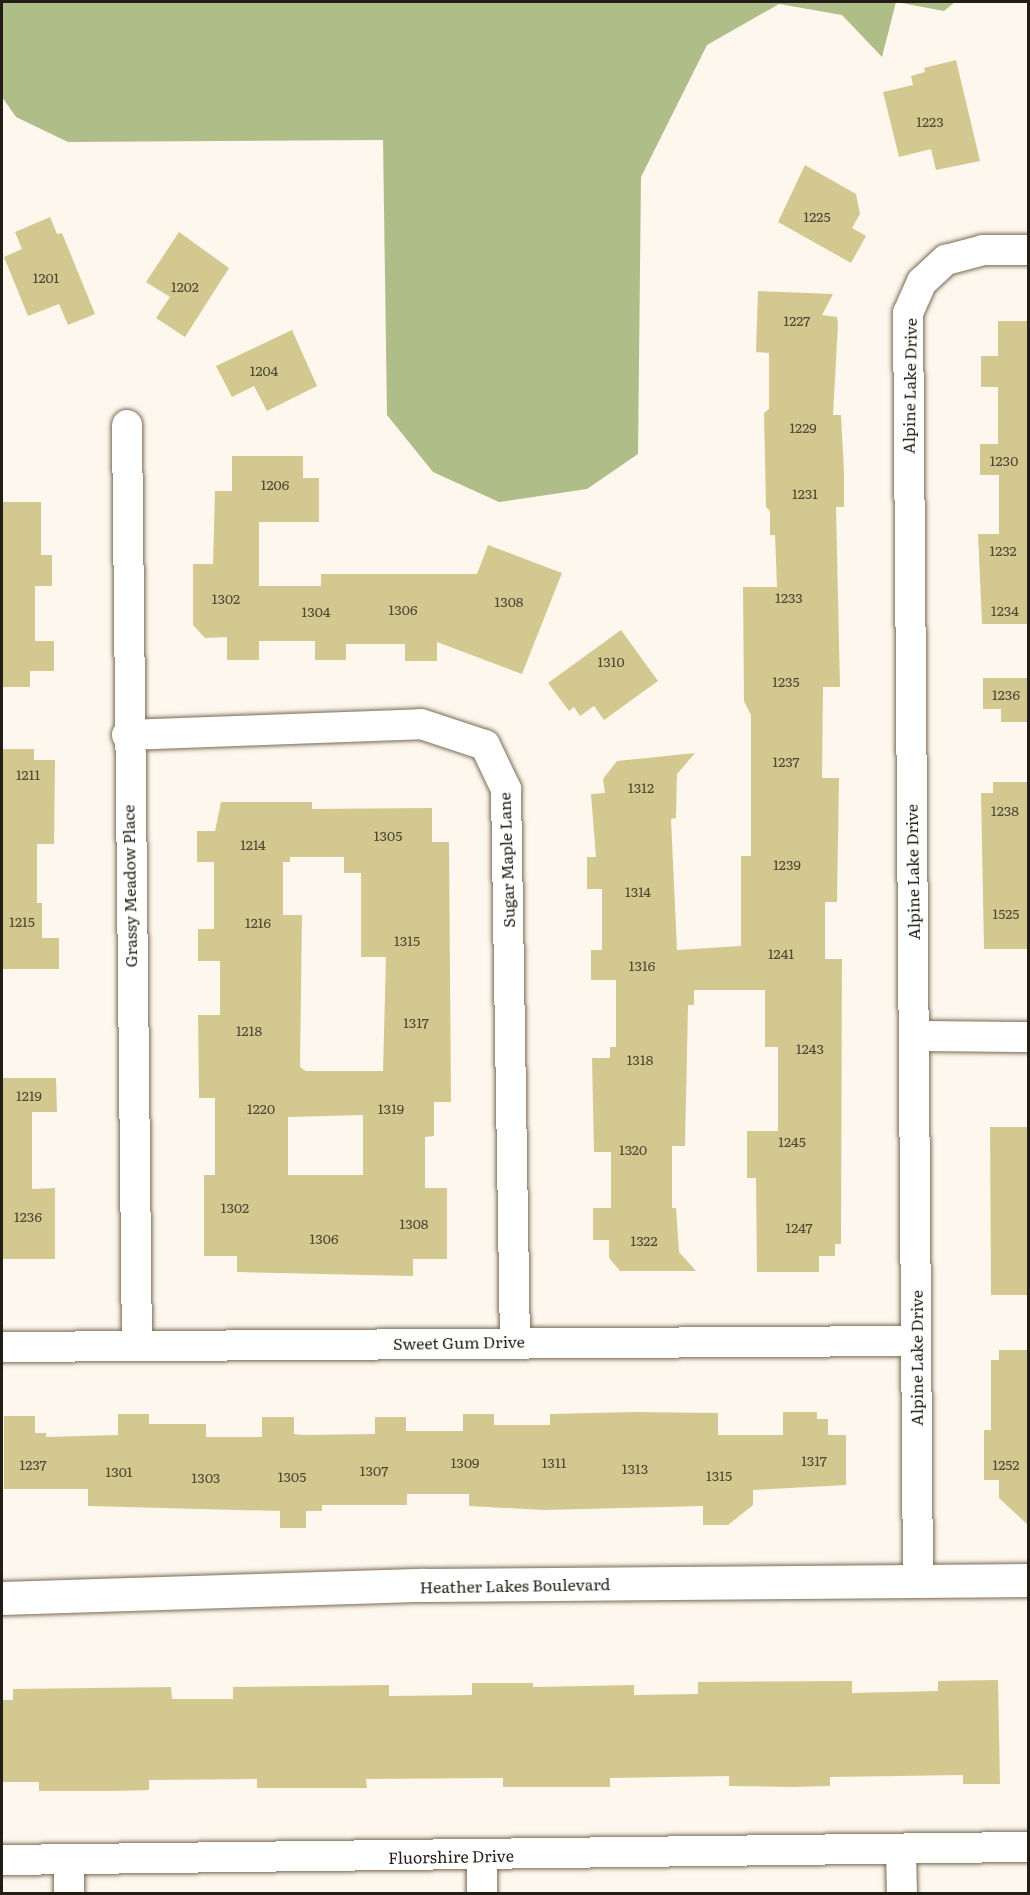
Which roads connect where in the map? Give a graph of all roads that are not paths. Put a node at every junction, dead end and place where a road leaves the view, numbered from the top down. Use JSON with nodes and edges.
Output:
{"nodes":[{"id":1,"x":1029,"y":250,"type":"edge"},
{"id":2,"x":127,"y":425,"type":"dead end"},
{"id":3,"x":127,"y":735,"type":"junction"},
{"id":4,"x":914,"y":1036,"type":"junction"},
{"id":5,"x":1029,"y":1036,"type":"edge"},
{"id":6,"x":515,"y":1341,"type":"junction"},
{"id":7,"x":916,"y":1341,"type":"junction"},
{"id":8,"x":137,"y":1346,"type":"junction"},
{"id":9,"x":2,"y":1347,"type":"edge"},
{"id":10,"x":1029,"y":1580,"type":"edge"},
{"id":11,"x":918,"y":1581,"type":"junction"},
{"id":12,"x":2,"y":1598,"type":"edge"},
{"id":13,"x":1027,"y":1846,"type":"edge"},
{"id":14,"x":901,"y":1851,"type":"junction"},
{"id":15,"x":482,"y":1855,"type":"junction"},
{"id":16,"x":2,"y":1860,"type":"edge"},
{"id":17,"x":69,"y":1860,"type":"junction"},
{"id":18,"x":69,"y":1893,"type":"edge"},
{"id":19,"x":482,"y":1893,"type":"edge"},
{"id":20,"x":902,"y":1893,"type":"edge"}],
"edges":[{"from":1,"to":4,"type":"street","name":"Alpine Lake Drive"},
{"from":2,"to":3,"type":"street","name":"Grassy Meadow Place"},
{"from":3,"to":6,"type":"street","name":"Sugar Maple Lane"},
{"from":3,"to":8,"type":"street","name":"Grassy Meadow Place"},
{"from":4,"to":5,"type":"street"},
{"from":4,"to":7,"type":"street","name":"Alpine Lake Drive"},
{"from":6,"to":7,"type":"street","name":"Sweet Gum Drive"},
{"from":6,"to":8,"type":"street","name":"Sweet Gum Drive"},
{"from":7,"to":11,"type":"street","name":"Alpine Lake Drive"},
{"from":8,"to":9,"type":"street","name":"Sweet Gum Drive"},
{"from":10,"to":11,"type":"street","name":"Heather Lakes Boulevard"},
{"from":11,"to":12,"type":"street","name":"Heather Lakes Boulevard"},
{"from":13,"to":14,"type":"street","name":"Fluorshire Drive"},
{"from":14,"to":15,"type":"street","name":"Fluorshire Drive"},
{"from":14,"to":20,"type":"street"},
{"from":15,"to":17,"type":"street","name":"Fluorshire Drive"},
{"from":15,"to":19,"type":"street"},
{"from":16,"to":17,"type":"street","name":"Fluorshire Drive"},
{"from":17,"to":18,"type":"street"}]}
